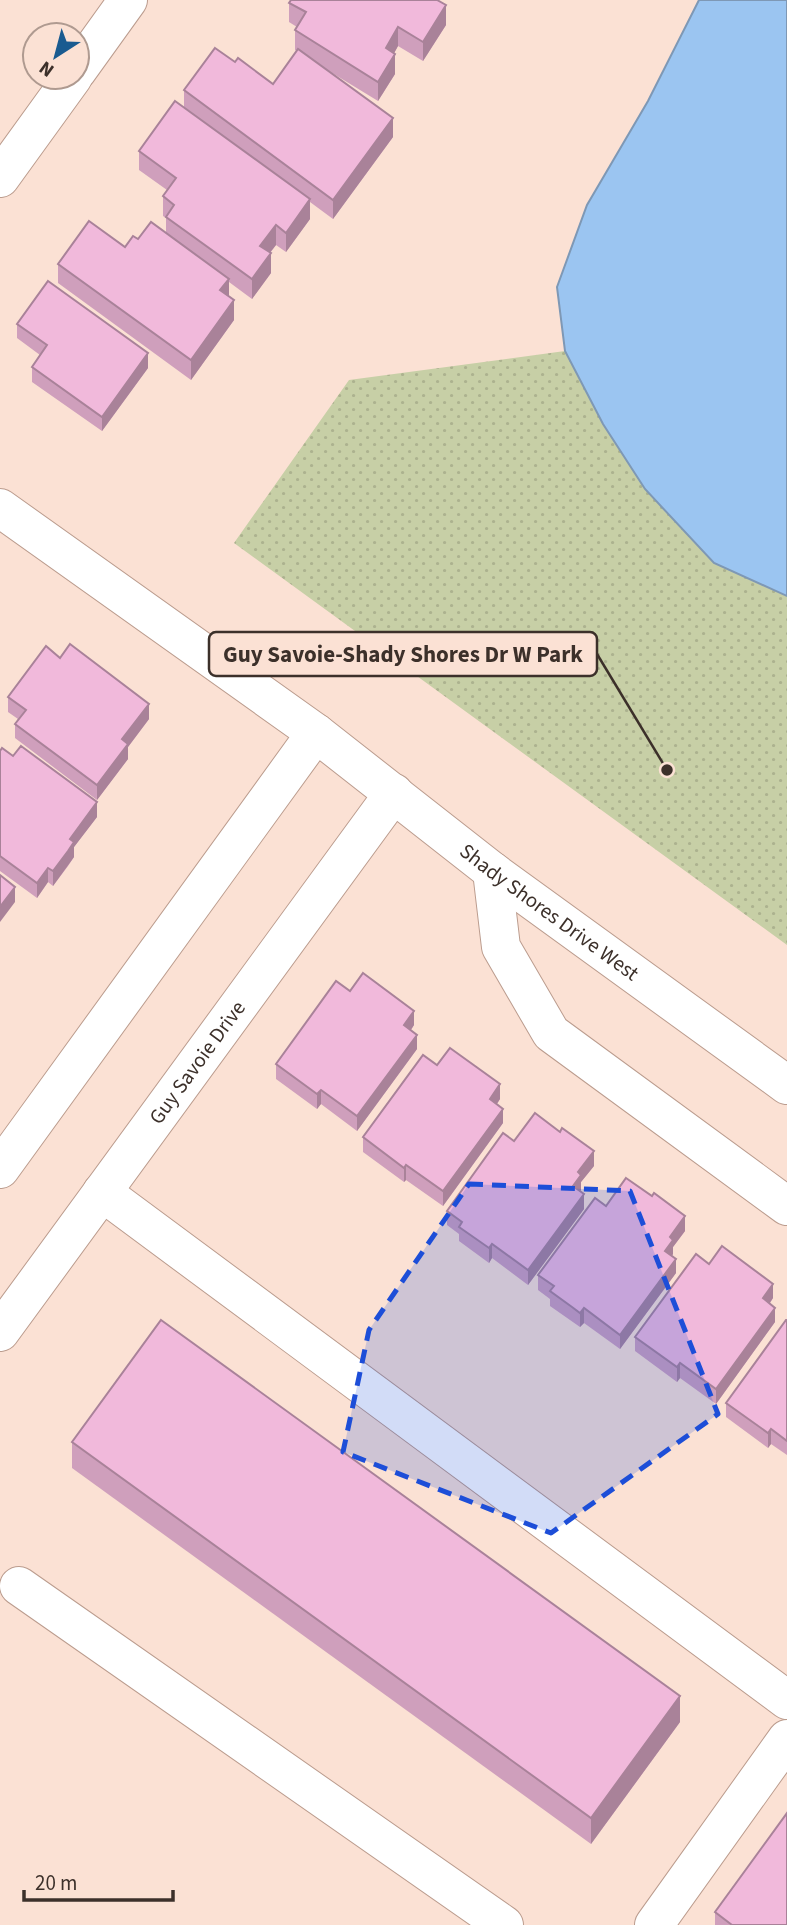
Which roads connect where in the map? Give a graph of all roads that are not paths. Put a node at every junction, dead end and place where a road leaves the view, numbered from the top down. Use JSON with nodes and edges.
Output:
{"nodes":[{"id":1,"x":128,"y":0,"type":"edge"},
{"id":2,"x":91,"y":52,"type":"edge"},
{"id":3,"x":63,"y":91,"type":"edge"},
{"id":4,"x":0,"y":178,"type":"edge"},
{"id":5,"x":4,"y":519,"type":"edge"},
{"id":6,"x":316,"y":733,"type":"junction"},
{"id":7,"x":394,"y":793,"type":"junction"},
{"id":8,"x":492,"y":871,"type":"junction"},
{"id":9,"x":787,"y":1085,"type":"edge"},
{"id":10,"x":0,"y":1169,"type":"edge"},
{"id":11,"x":102,"y":1192,"type":"junction"},
{"id":12,"x":787,"y":1206,"type":"edge"},
{"id":13,"x":0,"y":1332,"type":"edge"},
{"id":14,"x":19,"y":1586,"type":"dead end"},
{"id":15,"x":787,"y":1700,"type":"edge"},
{"id":16,"x":787,"y":1738,"type":"edge"},
{"id":17,"x":504,"y":1925,"type":"edge"},
{"id":18,"x":654,"y":1925,"type":"edge"}],
"edges":[{"from":1,"to":2,"type":"street"},
{"from":3,"to":4,"type":"street"},
{"from":5,"to":6,"type":"street","name":"Shady Shores Drive West"},
{"from":6,"to":7,"type":"street","name":"Shady Shores Drive West"},
{"from":6,"to":10,"type":"street"},
{"from":7,"to":8,"type":"street","name":"Shady Shores Drive West"},
{"from":7,"to":11,"type":"street","name":"Guy Savoie Drive"},
{"from":8,"to":9,"type":"street","name":"Shady Shores Drive West"},
{"from":8,"to":12,"type":"street"},
{"from":11,"to":13,"type":"street","name":"Guy Savoie Drive"},
{"from":11,"to":15,"type":"street"},
{"from":14,"to":17,"type":"street"},
{"from":16,"to":18,"type":"street"}]}
